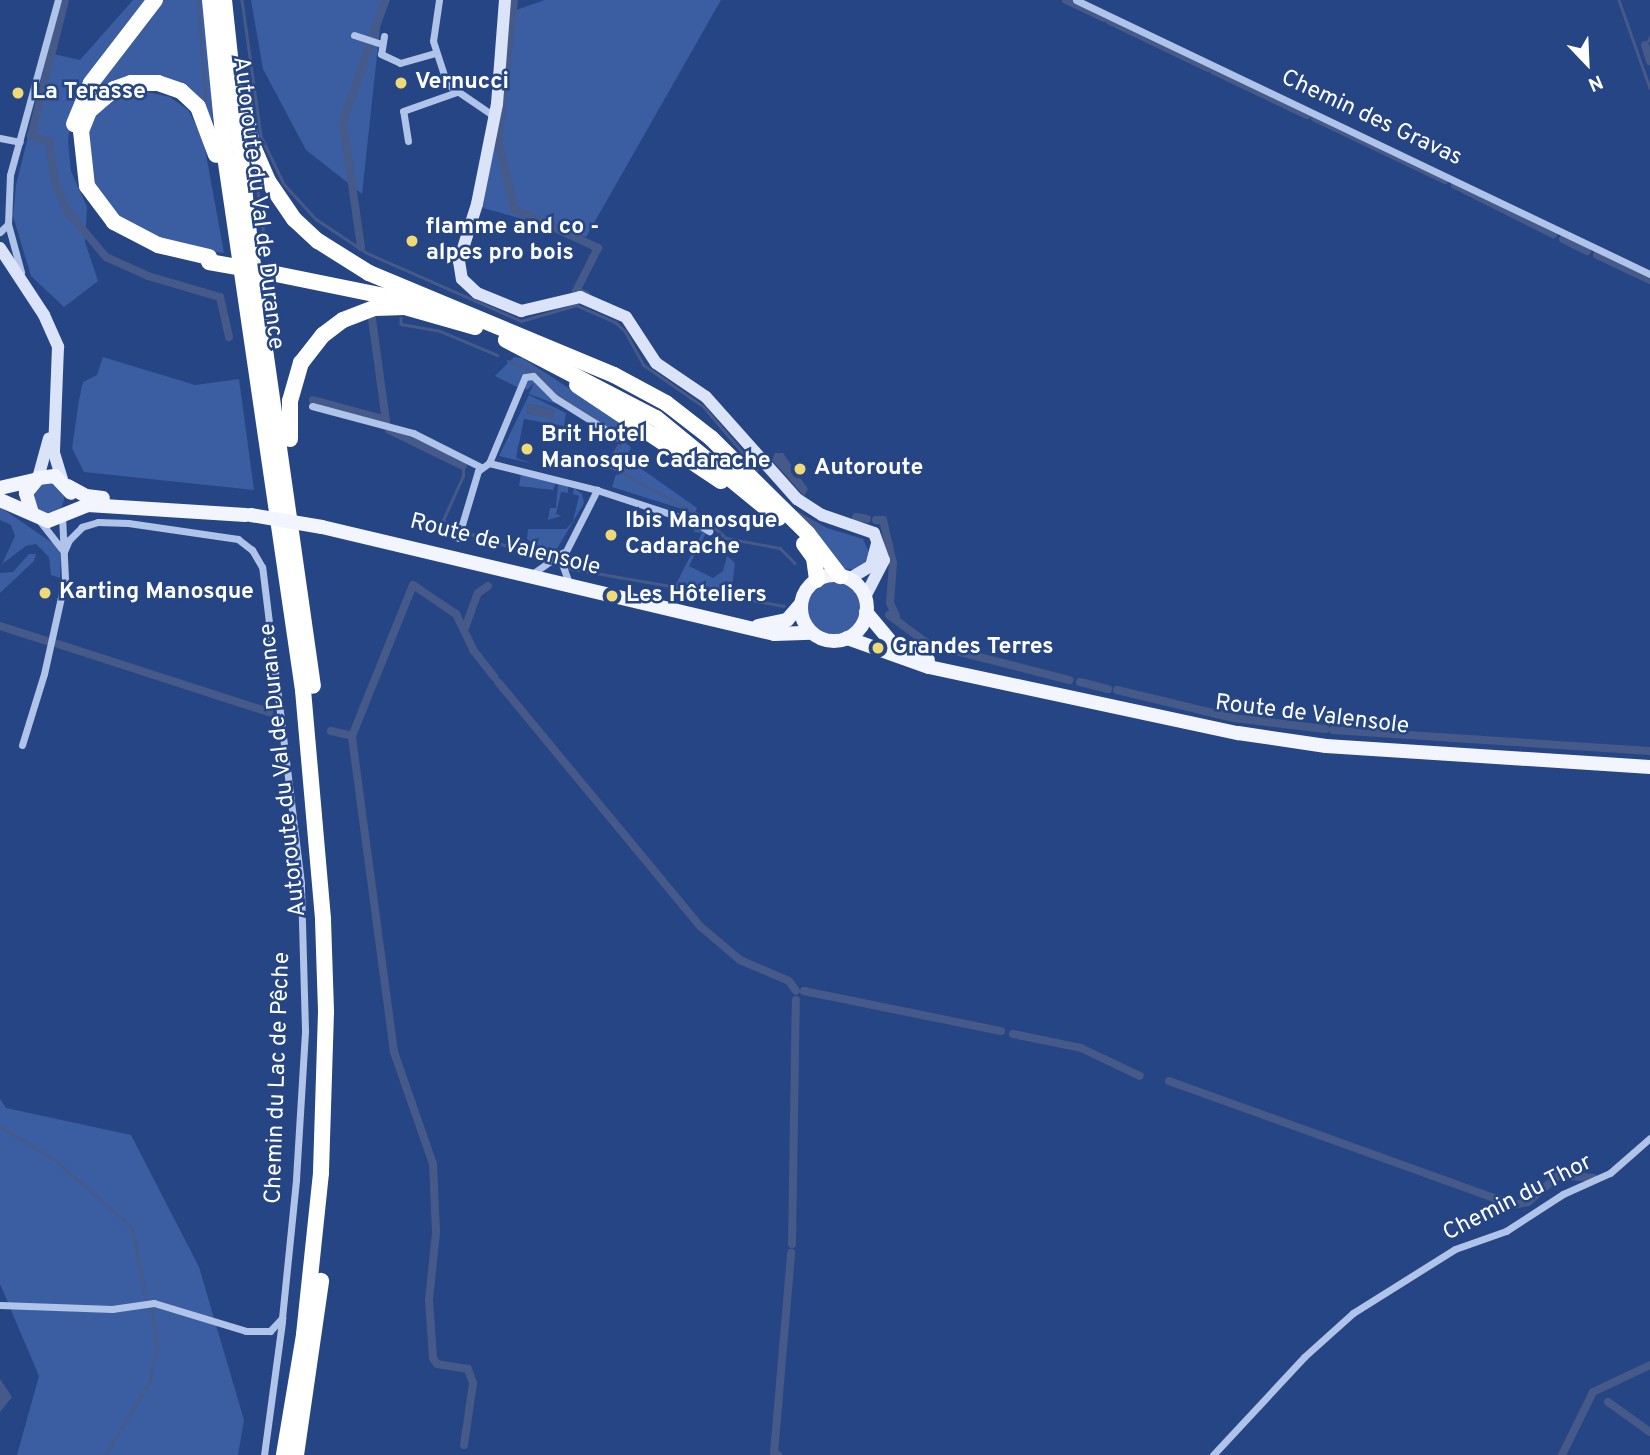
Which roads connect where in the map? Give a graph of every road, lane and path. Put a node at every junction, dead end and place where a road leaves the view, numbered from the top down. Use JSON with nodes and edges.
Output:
{"nodes":[{"id":1,"x":58,"y":0,"type":"edge"},
{"id":2,"x":155,"y":0,"type":"edge"},
{"id":3,"x":439,"y":0,"type":"edge"},
{"id":4,"x":505,"y":0,"type":"edge"},
{"id":5,"x":1076,"y":0,"type":"edge"},
{"id":6,"x":219,"y":1,"type":"edge"},
{"id":7,"x":354,"y":35,"type":"dead end"},
{"id":8,"x":436,"y":53,"type":"junction"},
{"id":9,"x":457,"y":92,"type":"junction"},
{"id":10,"x":494,"y":116,"type":"junction"},
{"id":11,"x":0,"y":138,"type":"edge"},
{"id":12,"x":408,"y":141,"type":"dead end"},
{"id":13,"x":20,"y":142,"type":"junction"},
{"id":14,"x":8,"y":223,"type":"junction"},
{"id":15,"x":0,"y":232,"type":"edge"},
{"id":16,"x":0,"y":248,"type":"edge"},
{"id":17,"x":209,"y":260,"type":"junction"},
{"id":18,"x":271,"y":270,"type":"junction"},
{"id":19,"x":1650,"y":274,"type":"edge"},
{"id":20,"x":27,"y":289,"type":"junction"},
{"id":21,"x":246,"y":302,"type":"junction"},
{"id":22,"x":464,"y":312,"type":"junction"},
{"id":23,"x":494,"y":334,"type":"junction"},
{"id":24,"x":529,"y":352,"type":"junction"},
{"id":25,"x":58,"y":397,"type":"junction"},
{"id":26,"x":312,"y":406,"type":"dead end"},
{"id":27,"x":619,"y":438,"type":"dead end"},
{"id":28,"x":489,"y":463,"type":"junction"},
{"id":29,"x":481,"y":467,"type":"junction"},
{"id":30,"x":36,"y":479,"type":"junction"},
{"id":31,"x":65,"y":483,"type":"junction"},
{"id":32,"x":0,"y":488,"type":"edge"},
{"id":33,"x":597,"y":490,"type":"junction"},
{"id":34,"x":0,"y":500,"type":"edge"},
{"id":35,"x":768,"y":510,"type":"junction"},
{"id":36,"x":34,"y":515,"type":"junction"},
{"id":37,"x":63,"y":515,"type":"junction"},
{"id":38,"x":248,"y":515,"type":"junction"},
{"id":39,"x":709,"y":531,"type":"dead end"},
{"id":40,"x":876,"y":536,"type":"junction"},
{"id":41,"x":458,"y":538,"type":"dead end"},
{"id":42,"x":565,"y":550,"type":"junction"},
{"id":43,"x":64,"y":552,"type":"junction"},
{"id":44,"x":527,"y":577,"type":"junction"},
{"id":45,"x":845,"y":577,"type":"junction"},
{"id":46,"x":817,"y":580,"type":"junction"},
{"id":47,"x":573,"y":587,"type":"junction"},
{"id":48,"x":800,"y":604,"type":"junction"},
{"id":49,"x":866,"y":604,"type":"junction"},
{"id":50,"x":753,"y":626,"type":"junction"},
{"id":51,"x":811,"y":633,"type":"junction"},
{"id":52,"x":847,"y":638,"type":"junction"},
{"id":53,"x":311,"y":665,"type":"junction"},
{"id":54,"x":973,"y":675,"type":"junction"},
{"id":55,"x":22,"y":745,"type":"dead end"},
{"id":56,"x":1650,"y":767,"type":"edge"},
{"id":57,"x":1650,"y":1138,"type":"edge"},
{"id":58,"x":0,"y":1304,"type":"edge"},
{"id":59,"x":282,"y":1318,"type":"junction"},
{"id":60,"x":264,"y":1455,"type":"edge"},
{"id":61,"x":284,"y":1455,"type":"edge"},
{"id":62,"x":296,"y":1455,"type":"edge"},
{"id":63,"x":1213,"y":1455,"type":"edge"}],
"edges":[{"from":1,"to":13,"type":"street"},
{"from":2,"to":17,"type":"highway"},
{"from":3,"to":8,"type":"street"},
{"from":4,"to":10,"type":"street"},
{"from":5,"to":19,"type":"street","name":"Chemin des Gravas"},
{"from":6,"to":21,"type":"highway","name":"Autoroute du Val de Durance"},
{"from":6,"to":22,"type":"highway"},
{"from":6,"to":53,"type":"highway","name":"Autoroute du Val de Durance"},
{"from":7,"to":8,"type":"street"},
{"from":8,"to":9,"type":"street"},
{"from":9,"to":10,"type":"street"},
{"from":9,"to":12,"type":"street"},
{"from":10,"to":40,"type":"street"},
{"from":11,"to":13,"type":"street"},
{"from":13,"to":14,"type":"street"},
{"from":14,"to":15,"type":"street"},
{"from":14,"to":20,"type":"street"},
{"from":16,"to":20,"type":"street"},
{"from":17,"to":18,"type":"highway","bridge":true},
{"from":17,"to":21,"type":"highway"},
{"from":18,"to":22,"type":"highway"},
{"from":18,"to":23,"type":"highway"},
{"from":20,"to":25,"type":"street"},
{"from":21,"to":61,"type":"highway","name":"Autoroute du Val de Durance"},
{"from":22,"to":45,"type":"highway"},
{"from":23,"to":24,"type":"highway"},
{"from":23,"to":53,"type":"highway"},
{"from":24,"to":35,"type":"highway"},
{"from":24,"to":35,"type":"highway"},
{"from":25,"to":30,"type":"street"},
{"from":25,"to":31,"type":"street"},
{"from":26,"to":29,"type":"street"},
{"from":27,"to":28,"type":"street"},
{"from":28,"to":29,"type":"street"},
{"from":28,"to":33,"type":"street"},
{"from":29,"to":41,"type":"street"},
{"from":30,"to":31,"type":"main road"},
{"from":30,"to":32,"type":"main road"},
{"from":30,"to":36,"type":"main road"},
{"from":31,"to":37,"type":"main road"},
{"from":31,"to":38,"type":"main road","name":"Route de Valensole"},
{"from":33,"to":39,"type":"street"},
{"from":33,"to":42,"type":"street"},
{"from":34,"to":36,"type":"main road"},
{"from":35,"to":46,"type":"highway"},
{"from":36,"to":37,"type":"main road"},
{"from":36,"to":43,"type":"street"},
{"from":37,"to":38,"type":"main road","name":"Route de Valensole"},
{"from":37,"to":43,"type":"street"},
{"from":38,"to":44,"type":"main road","name":"Route de Valensole","bridge":true},
{"from":40,"to":45,"type":"street"},
{"from":40,"to":49,"type":"street"},
{"from":42,"to":44,"type":"street"},
{"from":42,"to":47,"type":"street"},
{"from":43,"to":55,"type":"street"},
{"from":43,"to":59,"type":"street","name":"Chemin du Lac de Pêche"},
{"from":44,"to":47,"type":"main road","name":"Route de Valensole"},
{"from":45,"to":46,"type":"main road"},
{"from":45,"to":49,"type":"main road"},
{"from":46,"to":48,"type":"main road"},
{"from":47,"to":50,"type":"main road","name":"Route de Valensole"},
{"from":48,"to":50,"type":"main road","name":"Route de Valensole"},
{"from":48,"to":51,"type":"main road"},
{"from":49,"to":52,"type":"main road"},
{"from":49,"to":54,"type":"main road","name":"Route de Valensole"},
{"from":50,"to":51,"type":"main road","name":"Route de Valensole"},
{"from":51,"to":52,"type":"main road"},
{"from":52,"to":54,"type":"main road","name":"Route de Valensole"},
{"from":53,"to":62,"type":"highway","name":"Autoroute du Val de Durance"},
{"from":54,"to":56,"type":"main road","name":"Route de Valensole"},
{"from":57,"to":63,"type":"street","name":"Chemin du Thor"},
{"from":58,"to":59,"type":"street"},
{"from":59,"to":60,"type":"street","name":"Chemin du Lac de Pêche"}]}
